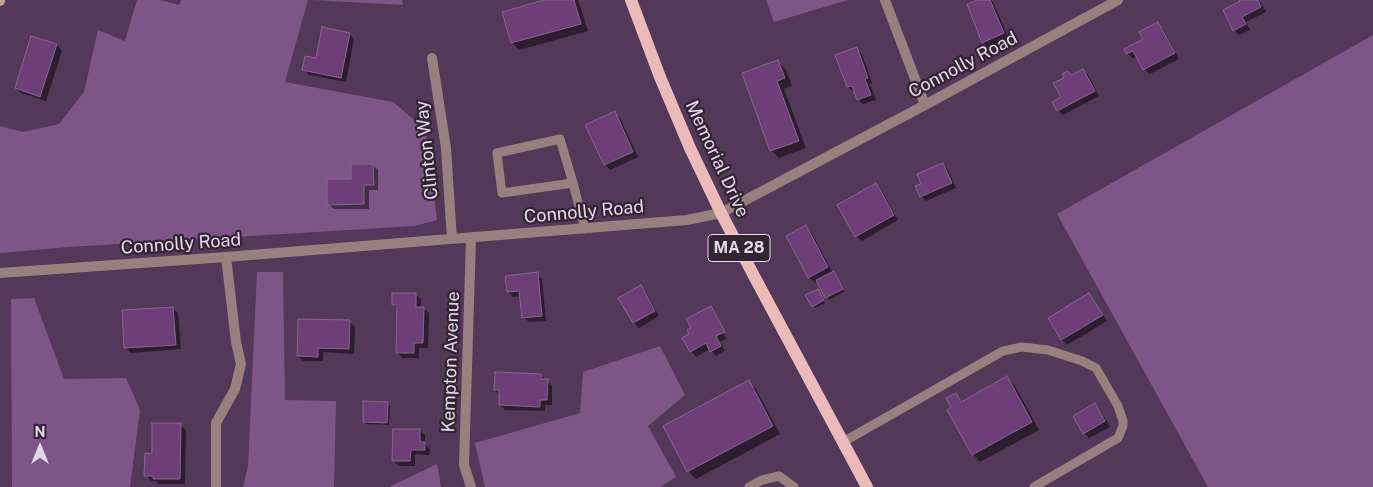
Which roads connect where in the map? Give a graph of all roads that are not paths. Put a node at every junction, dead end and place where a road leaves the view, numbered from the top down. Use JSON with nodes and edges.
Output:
{"nodes":[{"id":1,"x":631,"y":0,"type":"edge"},
{"id":2,"x":885,"y":0,"type":"edge"},
{"id":3,"x":1118,"y":0,"type":"edge"},
{"id":4,"x":432,"y":58,"type":"dead end"},
{"id":5,"x":925,"y":105,"type":"junction"},
{"id":6,"x":572,"y":183,"type":"junction"},
{"id":7,"x":721,"y":213,"type":"junction"},
{"id":8,"x":585,"y":229,"type":"junction"},
{"id":9,"x":471,"y":238,"type":"junction"},
{"id":10,"x":452,"y":239,"type":"junction"},
{"id":11,"x":226,"y":257,"type":"junction"},
{"id":12,"x":0,"y":273,"type":"edge"},
{"id":13,"x":843,"y":442,"type":"junction"},
{"id":14,"x":216,"y":487,"type":"edge"},
{"id":15,"x":470,"y":487,"type":"edge"},
{"id":16,"x":749,"y":487,"type":"edge"},
{"id":17,"x":794,"y":487,"type":"edge"},
{"id":18,"x":867,"y":487,"type":"edge"},
{"id":19,"x":1034,"y":487,"type":"edge"}],
"edges":[{"from":1,"to":7,"type":"main road","name":"Memorial Drive","number":"MA 28"},
{"from":2,"to":5,"type":"street"},
{"from":3,"to":5,"type":"street","name":"Connolly Road"},
{"from":4,"to":10,"type":"street","name":"Clinton Way"},
{"from":5,"to":7,"type":"street","name":"Connolly Road"},
{"from":6,"to":6,"type":"lane"},
{"from":6,"to":8,"type":"lane"},
{"from":7,"to":8,"type":"street","name":"Connolly Road"},
{"from":7,"to":13,"type":"main road","name":"Memorial Drive","number":"MA 28"},
{"from":8,"to":9,"type":"street","name":"Connolly Road"},
{"from":9,"to":10,"type":"street","name":"Connolly Road"},
{"from":9,"to":15,"type":"street","name":"Kempton Avenue"},
{"from":10,"to":11,"type":"street","name":"Connolly Road"},
{"from":11,"to":12,"type":"street","name":"Connolly Road"},
{"from":11,"to":14,"type":"street"},
{"from":13,"to":18,"type":"main road","name":"Memorial Drive","number":"MA 28"},
{"from":13,"to":19,"type":"lane"},
{"from":16,"to":17,"type":"lane"}]}
